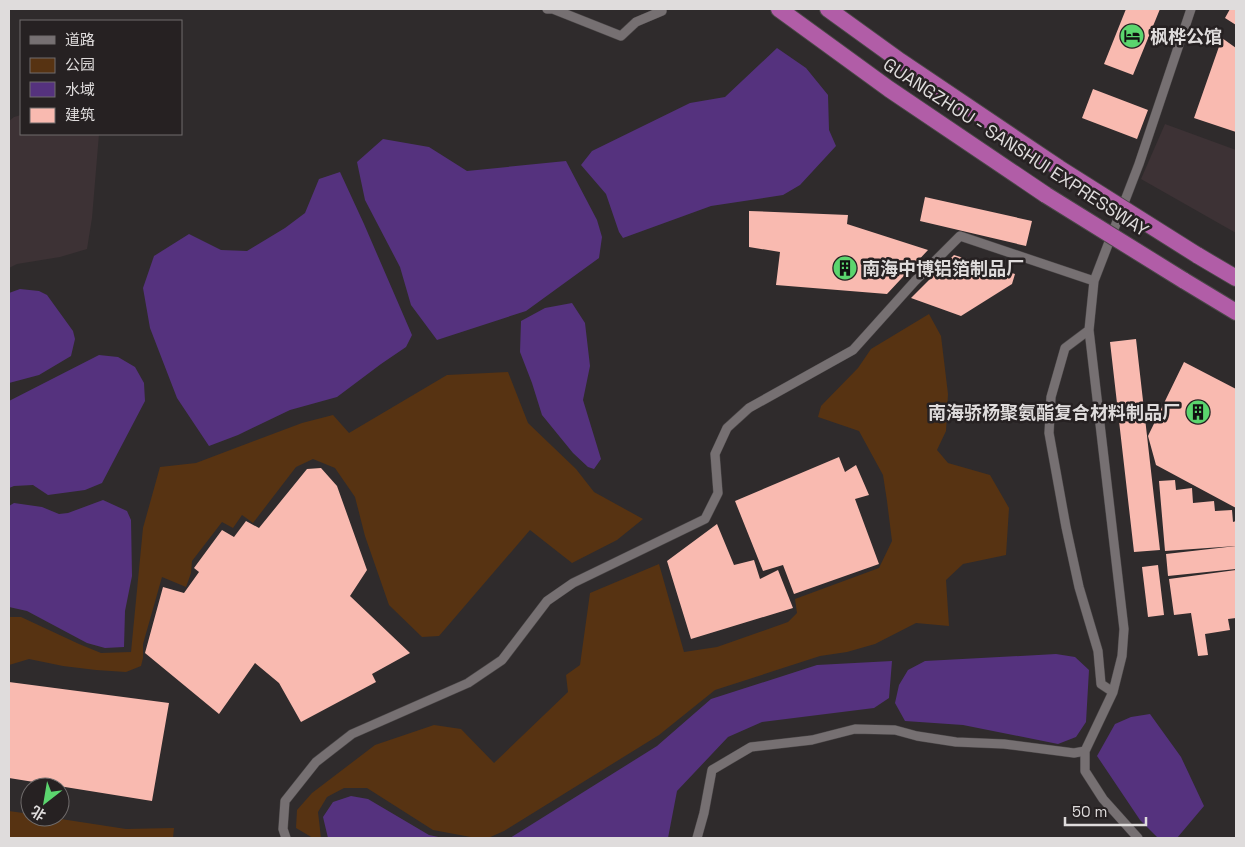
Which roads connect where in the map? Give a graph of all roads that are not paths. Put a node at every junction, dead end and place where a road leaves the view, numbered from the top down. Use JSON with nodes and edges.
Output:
{"nodes":[{"id":1,"x":547,"y":9,"type":"edge"},
{"id":2,"x":775,"y":9,"type":"edge"},
{"id":3,"x":779,"y":9,"type":"edge"},
{"id":4,"x":828,"y":9,"type":"edge"},
{"id":5,"x":1191,"y":9,"type":"edge"},
{"id":6,"x":662,"y":11,"type":"dead end"},
{"id":7,"x":794,"y":20,"type":"junction"},
{"id":8,"x":1236,"y":278,"type":"edge"},
{"id":9,"x":1094,"y":281,"type":"junction"},
{"id":10,"x":1236,"y":312,"type":"edge"},
{"id":11,"x":1089,"y":330,"type":"junction"},
{"id":12,"x":1113,"y":692,"type":"junction"},
{"id":13,"x":1085,"y":751,"type":"junction"},
{"id":14,"x":286,"y":838,"type":"edge"},
{"id":15,"x":697,"y":838,"type":"edge"},
{"id":16,"x":1138,"y":838,"type":"edge"}],
"edges":[{"from":1,"to":6,"type":"street"},
{"from":2,"to":7,"type":"highway"},
{"from":3,"to":7,"type":"highway","name":"GUANGZHOU - SANSHUI EXPRESSWAY"},
{"from":4,"to":8,"type":"highway","name":"GUANGZHOU - SANSHUI EXPRESSWAY","bridge":true},
{"from":5,"to":9,"type":"street"},
{"from":7,"to":10,"type":"highway","name":"GUANGZHOU - SANSHUI EXPRESSWAY","bridge":true},
{"from":9,"to":11,"type":"street"},
{"from":9,"to":14,"type":"street"},
{"from":11,"to":12,"type":"street"},
{"from":11,"to":12,"type":"street"},
{"from":12,"to":13,"type":"street"},
{"from":13,"to":15,"type":"street"},
{"from":13,"to":16,"type":"street"}]}
